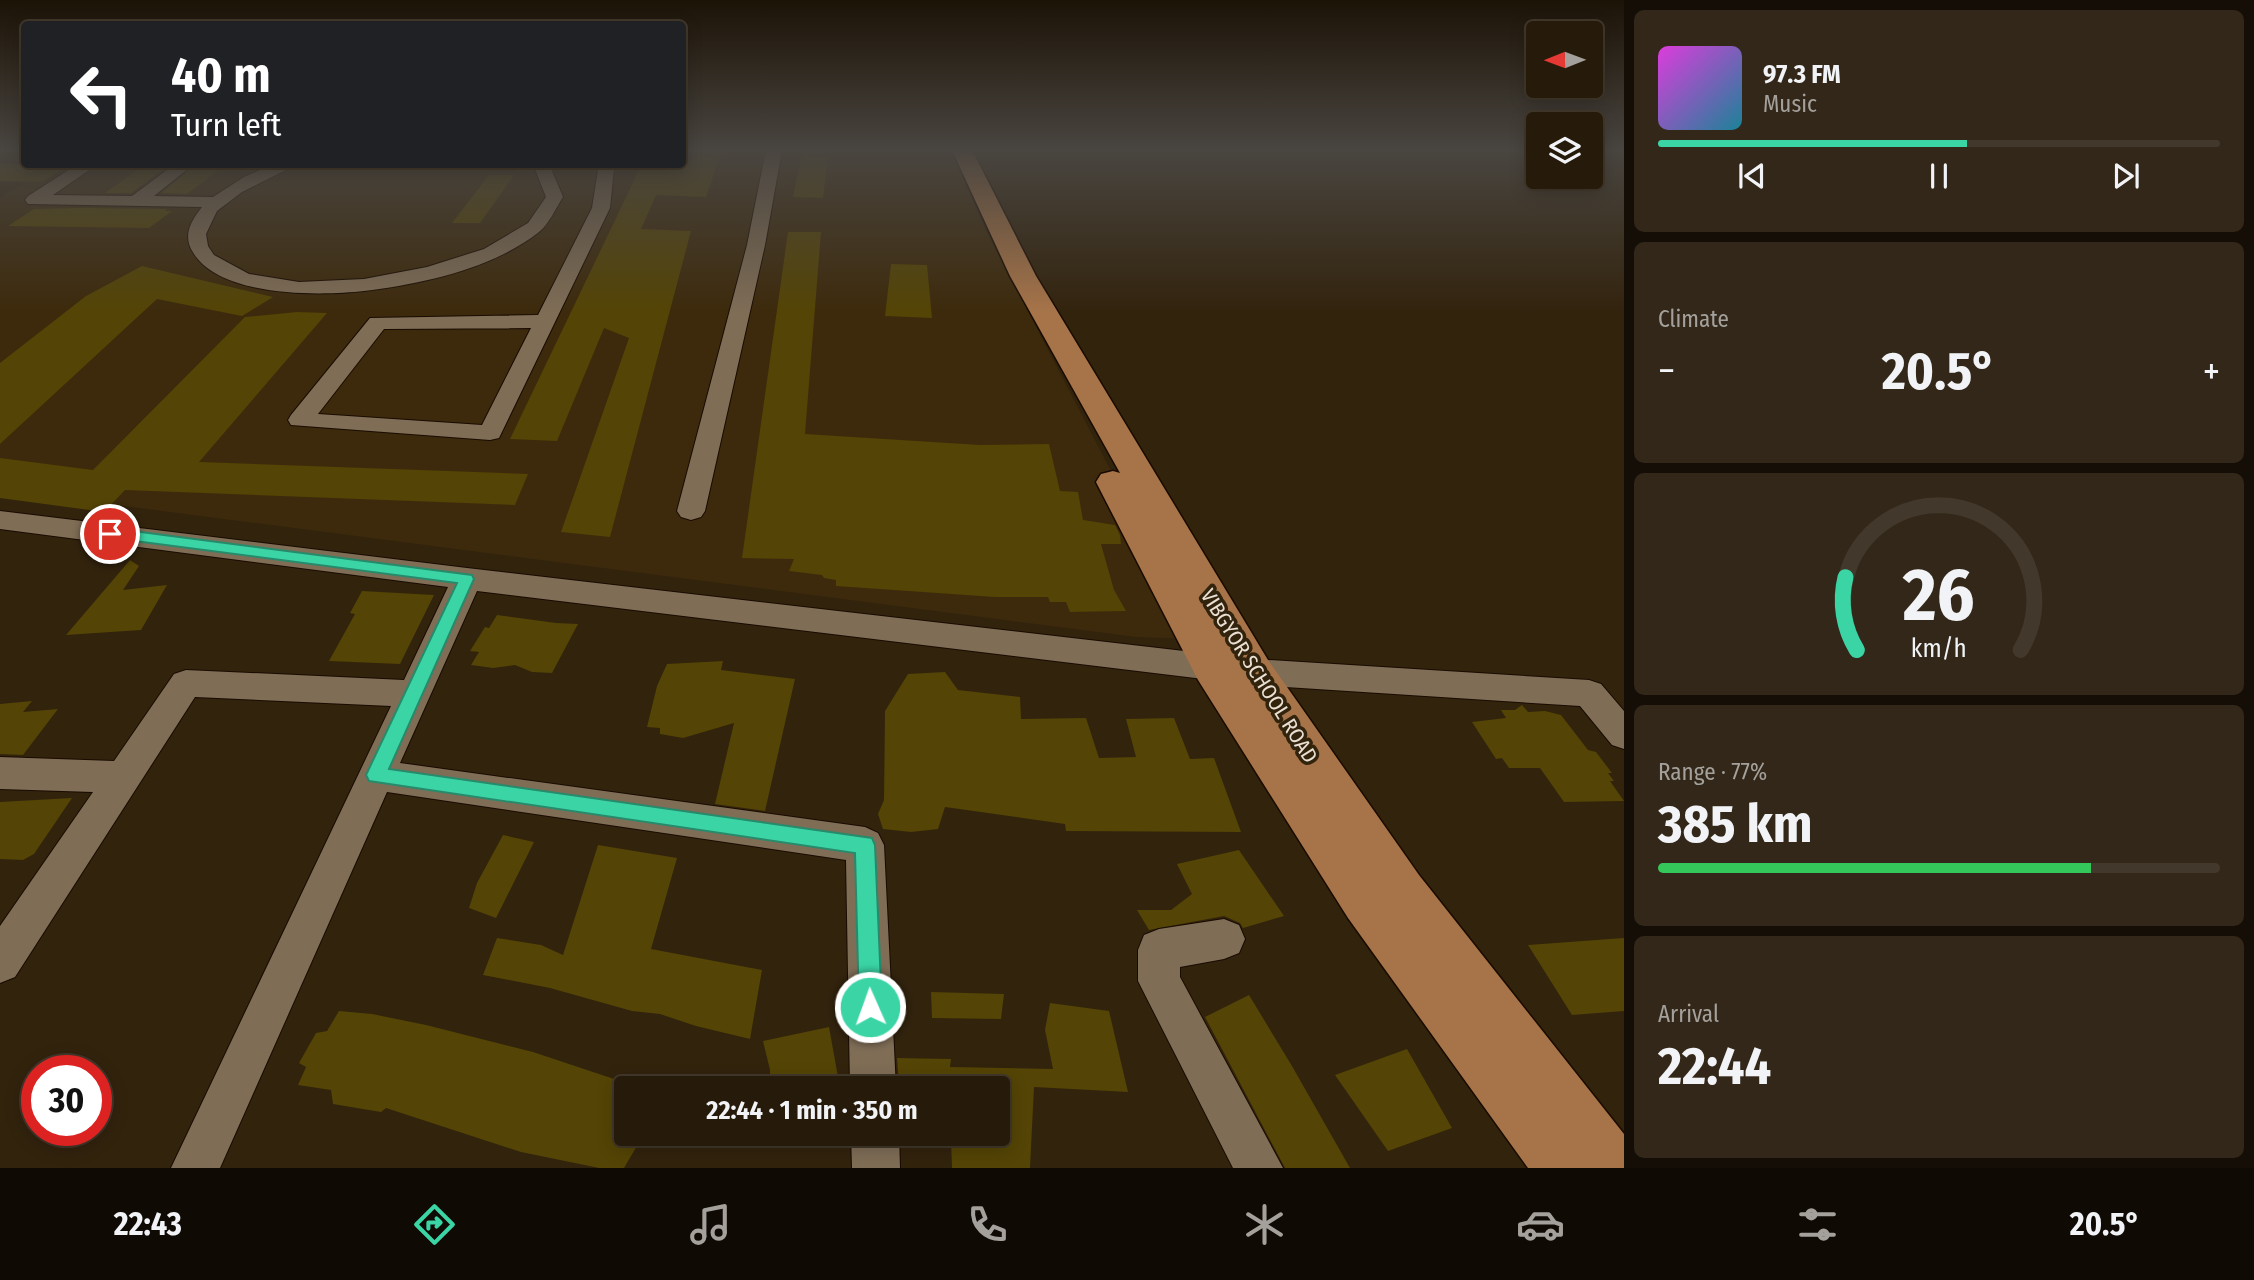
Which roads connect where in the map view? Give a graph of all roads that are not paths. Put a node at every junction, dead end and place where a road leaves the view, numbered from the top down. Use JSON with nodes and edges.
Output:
{"nodes":[{"id":1,"x":216,"y":205,"type":"edge"},
{"id":2,"x":552,"y":205,"type":"edge"},
{"id":3,"x":601,"y":205,"type":"edge"},
{"id":4,"x":764,"y":205,"type":"edge"},
{"id":5,"x":978,"y":205,"type":"edge"},
{"id":6,"x":983,"y":205,"type":"edge"},
{"id":7,"x":992,"y":230,"type":"junction"},
{"id":8,"x":545,"y":321,"type":"junction"},
{"id":9,"x":691,"y":511,"type":"dead end"},
{"id":10,"x":0,"y":520,"type":"edge"},
{"id":11,"x":467,"y":579,"type":"junction"},
{"id":12,"x":1233,"y":670,"type":"junction"},
{"id":13,"x":414,"y":694,"type":"junction"},
{"id":14,"x":1624,"y":735,"type":"edge"},
{"id":15,"x":0,"y":773,"type":"edge"},
{"id":16,"x":376,"y":775,"type":"junction"},
{"id":17,"x":123,"y":777,"type":"junction"},
{"id":18,"x":1224,"y":939,"type":"dead end"},
{"id":19,"x":3,"y":953,"type":"edge"},
{"id":20,"x":873,"y":1076,"type":"edge"},
{"id":21,"x":1525,"y":1085,"type":"junction"},
{"id":22,"x":875,"y":1146,"type":"edge"},
{"id":23,"x":195,"y":1168,"type":"edge"},
{"id":24,"x":876,"y":1168,"type":"edge"},
{"id":25,"x":1259,"y":1168,"type":"edge"},
{"id":26,"x":1566,"y":1168,"type":"edge"},
{"id":27,"x":1611,"y":1168,"type":"edge"}],
"edges":[{"from":1,"to":2,"type":"street"},
{"from":3,"to":8,"type":"street"},
{"from":4,"to":9,"type":"street"},
{"from":5,"to":7,"type":"main road","name":"VIBGYOR SCHOOL ROAD"},
{"from":6,"to":7,"type":"main road","name":"VIBGYOR SCHOOL ROAD"},
{"from":7,"to":12,"type":"main road","name":"VIBGYOR SCHOOL ROAD"},
{"from":8,"to":8,"type":"street"},
{"from":10,"to":11,"type":"street"},
{"from":11,"to":12,"type":"street"},
{"from":11,"to":13,"type":"street"},
{"from":12,"to":14,"type":"street"},
{"from":12,"to":21,"type":"main road","name":"VIBGYOR SCHOOL ROAD"},
{"from":13,"to":16,"type":"street"},
{"from":13,"to":17,"type":"street"},
{"from":15,"to":17,"type":"street"},
{"from":16,"to":20,"type":"street"},
{"from":16,"to":23,"type":"street"},
{"from":17,"to":19,"type":"street"},
{"from":18,"to":25,"type":"street"},
{"from":21,"to":26,"type":"main road","name":"VIBGYOR SCHOOL ROAD"},
{"from":21,"to":27,"type":"main road","name":"VIBGYOR SCHOOL ROAD"},
{"from":22,"to":24,"type":"street"}]}
